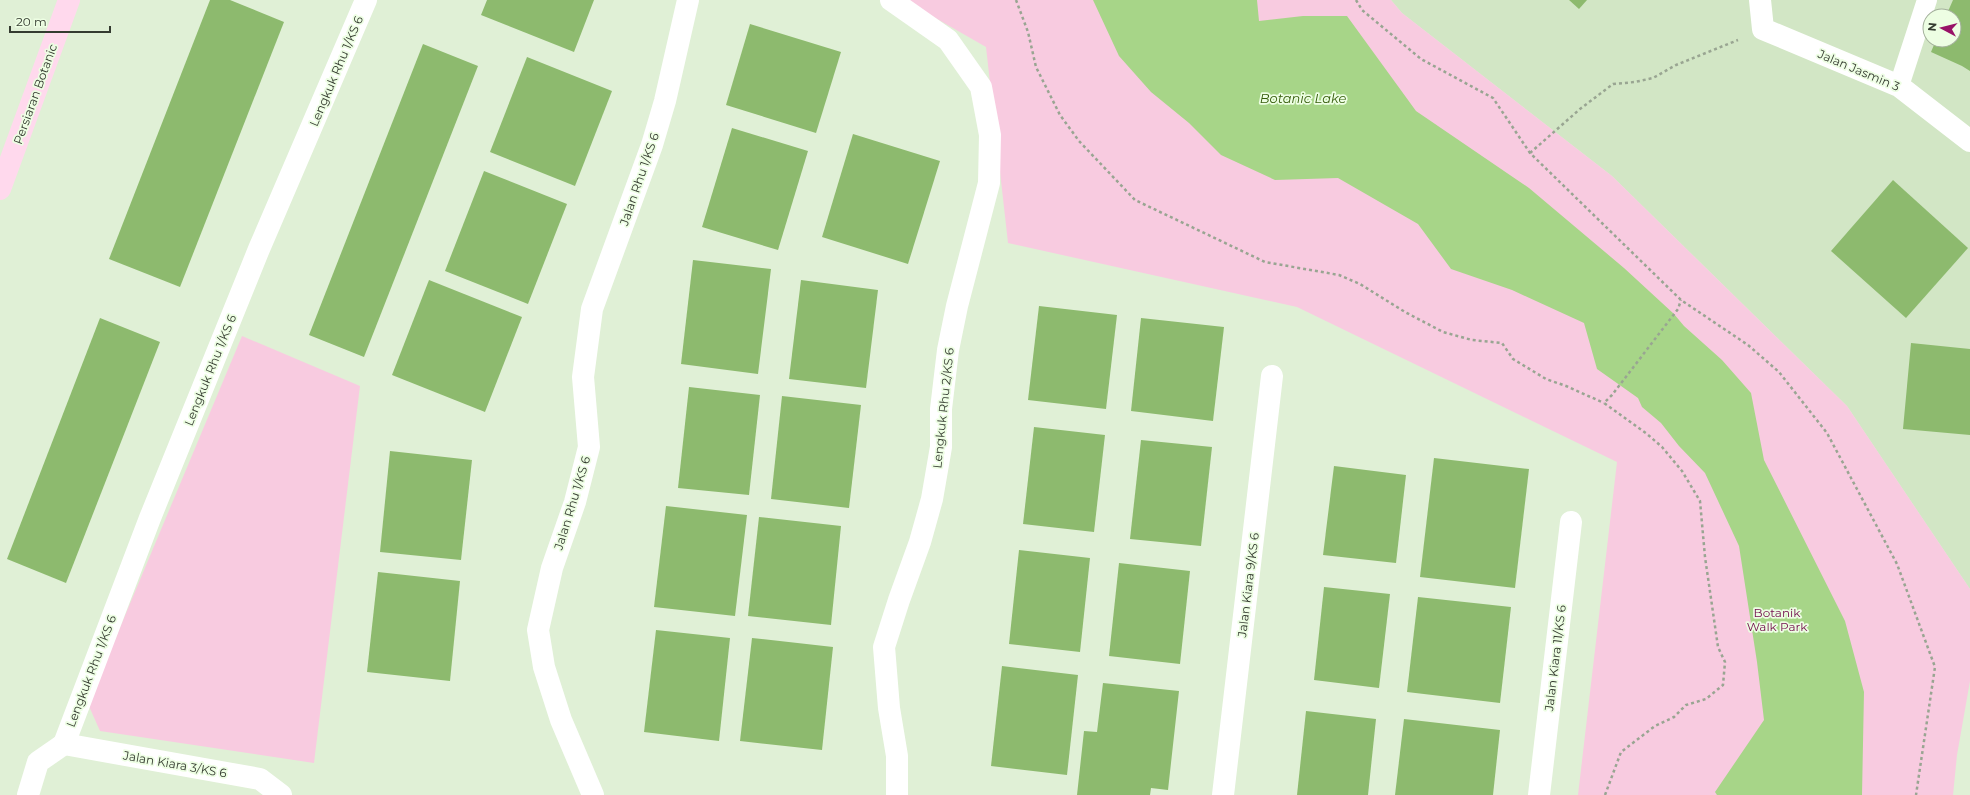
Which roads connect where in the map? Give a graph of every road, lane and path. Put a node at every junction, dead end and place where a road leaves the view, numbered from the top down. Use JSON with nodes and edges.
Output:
{"nodes":[{"id":1,"x":69,"y":0,"type":"edge"},
{"id":2,"x":366,"y":0,"type":"edge"},
{"id":3,"x":688,"y":0,"type":"edge"},
{"id":4,"x":891,"y":0,"type":"edge"},
{"id":5,"x":1016,"y":0,"type":"edge"},
{"id":6,"x":1356,"y":0,"type":"edge"},
{"id":7,"x":1760,"y":0,"type":"edge"},
{"id":8,"x":1926,"y":0,"type":"edge"},
{"id":9,"x":1763,"y":30,"type":"junction"},
{"id":10,"x":1899,"y":86,"type":"junction"},
{"id":11,"x":1970,"y":141,"type":"edge"},
{"id":12,"x":1530,"y":153,"type":"junction"},
{"id":13,"x":0,"y":189,"type":"edge"},
{"id":14,"x":1681,"y":300,"type":"junction"},
{"id":15,"x":1272,"y":376,"type":"dead end"},
{"id":16,"x":1604,"y":403,"type":"junction"},
{"id":17,"x":1571,"y":522,"type":"dead end"},
{"id":18,"x":64,"y":744,"type":"junction"},
{"id":19,"x":28,"y":795,"type":"edge"},
{"id":20,"x":281,"y":795,"type":"edge"},
{"id":21,"x":593,"y":795,"type":"edge"},
{"id":22,"x":897,"y":795,"type":"edge"},
{"id":23,"x":1223,"y":795,"type":"edge"},
{"id":24,"x":1539,"y":795,"type":"edge"},
{"id":25,"x":1605,"y":795,"type":"edge"},
{"id":26,"x":1916,"y":795,"type":"edge"}],
"edges":[{"from":1,"to":13,"type":"main road","name":"Persiaran Botanic"},
{"from":2,"to":18,"type":"street","name":"Lengkuk Rhu 1/KS 6"},
{"from":3,"to":21,"type":"street","name":"Jalan Rhu 1/KS 6"},
{"from":4,"to":22,"type":"street","name":"Lengkuk Rhu 2/KS 6"},
{"from":5,"to":16,"type":"path"},
{"from":6,"to":12,"type":"path"},
{"from":7,"to":9,"type":"street"},
{"from":8,"to":10,"type":"lane"},
{"from":9,"to":10,"type":"street","name":"Jalan Jasmin 3"},
{"from":9,"to":12,"type":"path"},
{"from":10,"to":11,"type":"street","name":"Jalan Jasmin 3"},
{"from":12,"to":14,"type":"path"},
{"from":14,"to":16,"type":"path"},
{"from":14,"to":26,"type":"path"},
{"from":15,"to":23,"type":"street","name":"Jalan Kiara 9/KS 6"},
{"from":16,"to":25,"type":"path"},
{"from":17,"to":24,"type":"street","name":"Jalan Kiara 11/KS 6"},
{"from":18,"to":19,"type":"street"},
{"from":18,"to":20,"type":"street","name":"Jalan Kiara 3/KS 6"}]}
